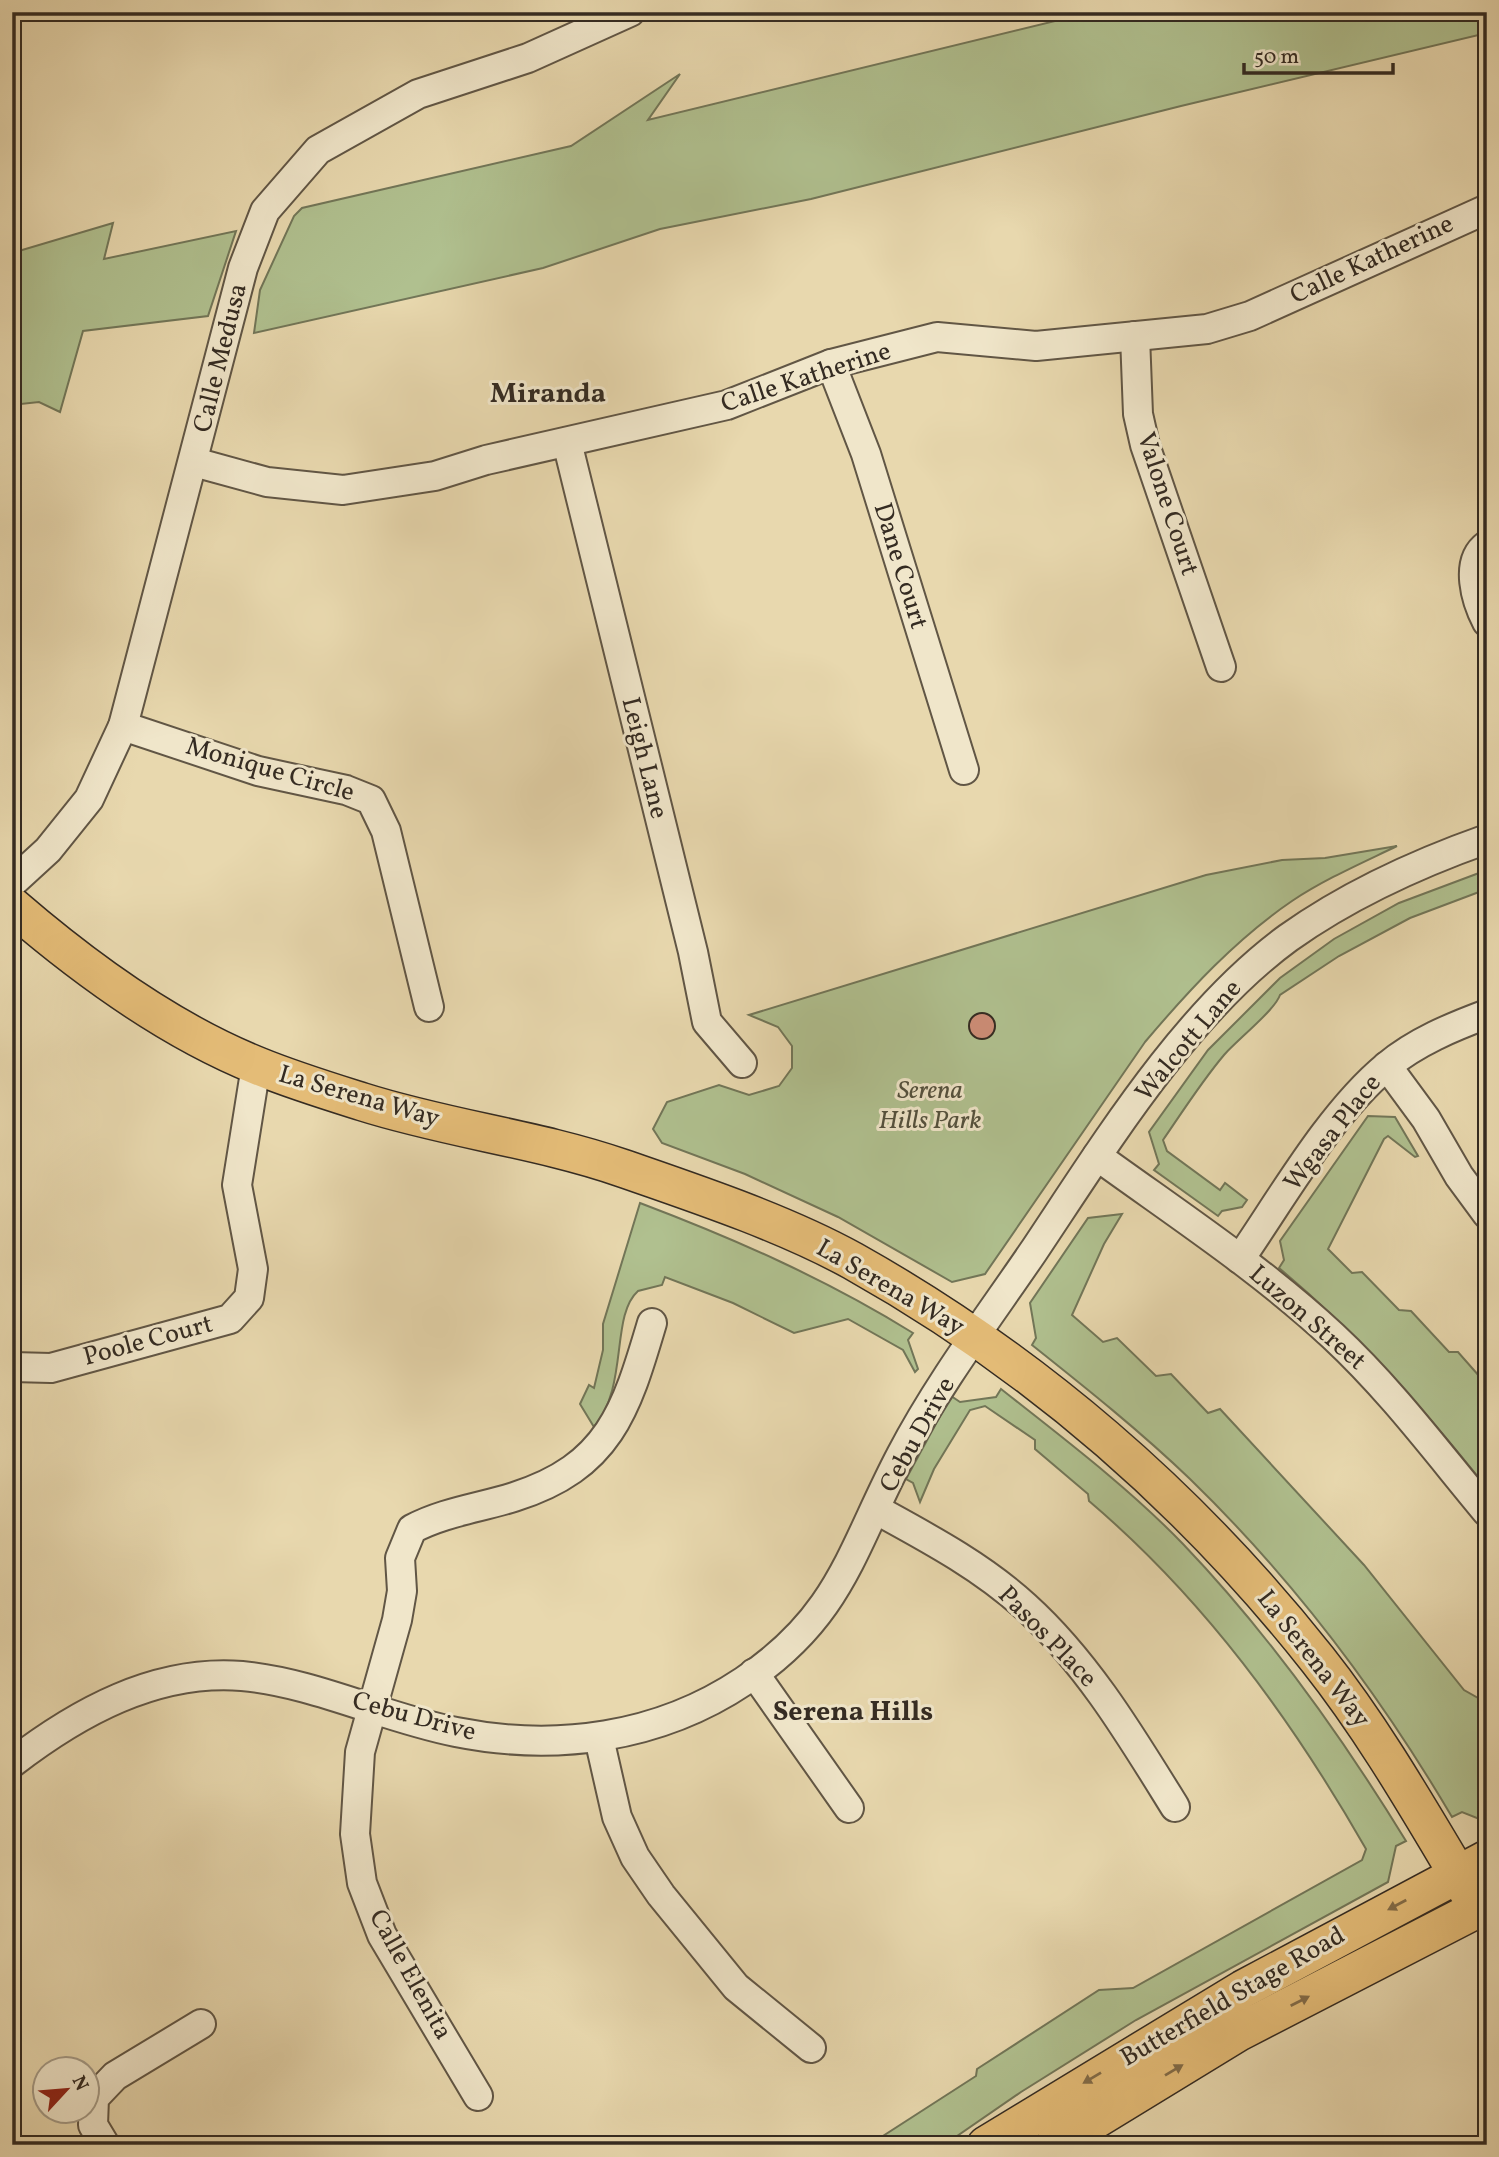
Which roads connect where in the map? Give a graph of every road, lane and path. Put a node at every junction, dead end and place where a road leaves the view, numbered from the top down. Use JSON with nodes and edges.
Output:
{"nodes":[{"id":1,"x":630,"y":12,"type":"edge"},
{"id":2,"x":1487,"y":209,"type":"edge"},
{"id":3,"x":1135,"y":336,"type":"junction"},
{"id":4,"x":831,"y":364,"type":"junction"},
{"id":5,"x":567,"y":442,"type":"junction"},
{"id":6,"x":194,"y":462,"type":"junction"},
{"id":7,"x":1487,"y":545,"type":"edge"},
{"id":8,"x":1487,"y":622,"type":"edge"},
{"id":9,"x":1221,"y":667,"type":"dead end"},
{"id":10,"x":123,"y":726,"type":"junction"},
{"id":11,"x":964,"y":770,"type":"dead end"},
{"id":12,"x":1487,"y":839,"type":"edge"},
{"id":13,"x":12,"y":883,"type":"edge"},
{"id":14,"x":12,"y":906,"type":"edge"},
{"id":15,"x":429,"y":1007,"type":"dead end"},
{"id":16,"x":1487,"y":1014,"type":"edge"},
{"id":17,"x":742,"y":1063,"type":"dead end"},
{"id":18,"x":256,"y":1066,"type":"junction"},
{"id":19,"x":1387,"y":1066,"type":"junction"},
{"id":20,"x":1097,"y":1156,"type":"junction"},
{"id":21,"x":1487,"y":1214,"type":"edge"},
{"id":22,"x":1240,"y":1259,"type":"junction"},
{"id":23,"x":652,"y":1322,"type":"dead end"},
{"id":24,"x":976,"y":1337,"type":"junction"},
{"id":25,"x":12,"y":1367,"type":"edge"},
{"id":26,"x":877,"y":1510,"type":"junction"},
{"id":27,"x":1487,"y":1512,"type":"edge"},
{"id":28,"x":754,"y":1673,"type":"junction"},
{"id":29,"x":373,"y":1707,"type":"junction"},
{"id":30,"x":599,"y":1738,"type":"junction"},
{"id":31,"x":12,"y":1763,"type":"edge"},
{"id":32,"x":1175,"y":1807,"type":"dead end"},
{"id":33,"x":849,"y":1808,"type":"dead end"},
{"id":34,"x":1472,"y":1866,"type":"edge"},
{"id":35,"x":1484,"y":1911,"type":"edge"},
{"id":36,"x":201,"y":2024,"type":"dead end"},
{"id":37,"x":811,"y":2048,"type":"dead end"},
{"id":38,"x":478,"y":2096,"type":"dead end"},
{"id":39,"x":105,"y":2145,"type":"edge"},
{"id":40,"x":986,"y":2145,"type":"edge"},
{"id":41,"x":1054,"y":2145,"type":"edge"}],
"edges":[{"from":1,"to":6,"type":"street","name":"Calle Medusa"},
{"from":2,"to":3,"type":"street","name":"Calle Katherine"},
{"from":3,"to":4,"type":"street","name":"Calle Katherine"},
{"from":3,"to":9,"type":"street","name":"Valone Court"},
{"from":4,"to":5,"type":"street","name":"Calle Katherine"},
{"from":4,"to":11,"type":"street","name":"Dane Court"},
{"from":5,"to":6,"type":"street","name":"Calle Katherine"},
{"from":5,"to":17,"type":"street","name":"Leigh Lane"},
{"from":6,"to":10,"type":"street","name":"Calle Medusa"},
{"from":7,"to":8,"type":"street"},
{"from":10,"to":13,"type":"street","name":"Calle Medusa"},
{"from":10,"to":15,"type":"street","name":"Monique Circle"},
{"from":12,"to":20,"type":"street","name":"Walcott Lane"},
{"from":14,"to":18,"type":"main road","name":"La Serena Way"},
{"from":16,"to":19,"type":"street","name":"Wgasa Place"},
{"from":18,"to":24,"type":"main road","name":"La Serena Way"},
{"from":18,"to":25,"type":"street","name":"Poole Court"},
{"from":19,"to":21,"type":"street"},
{"from":19,"to":22,"type":"street","name":"Wgasa Place"},
{"from":20,"to":22,"type":"street","name":"Luzon Street"},
{"from":20,"to":24,"type":"street","name":"Walcott Lane"},
{"from":22,"to":27,"type":"street","name":"Luzon Street"},
{"from":23,"to":29,"type":"street","name":"Calle Elenita"},
{"from":24,"to":26,"type":"street","name":"Cebu Drive"},
{"from":24,"to":34,"type":"main road","name":"La Serena Way"},
{"from":26,"to":28,"type":"street","name":"Cebu Drive"},
{"from":26,"to":32,"type":"street","name":"Pasos Place"},
{"from":28,"to":30,"type":"street","name":"Cebu Drive"},
{"from":28,"to":33,"type":"street"},
{"from":29,"to":30,"type":"street","name":"Cebu Drive"},
{"from":29,"to":31,"type":"street","name":"Cebu Drive"},
{"from":29,"to":38,"type":"street","name":"Calle Elenita"},
{"from":30,"to":37,"type":"street"},
{"from":34,"to":35,"type":"main road","name":"La Serena Way"},
{"from":34,"to":40,"type":"main road","name":"Butterfield Stage Road","one_way":true},
{"from":41,"to":35,"type":"main road","name":"Butterfield Stage Road","one_way":true},
{"from":36,"to":39,"type":"street"}]}
